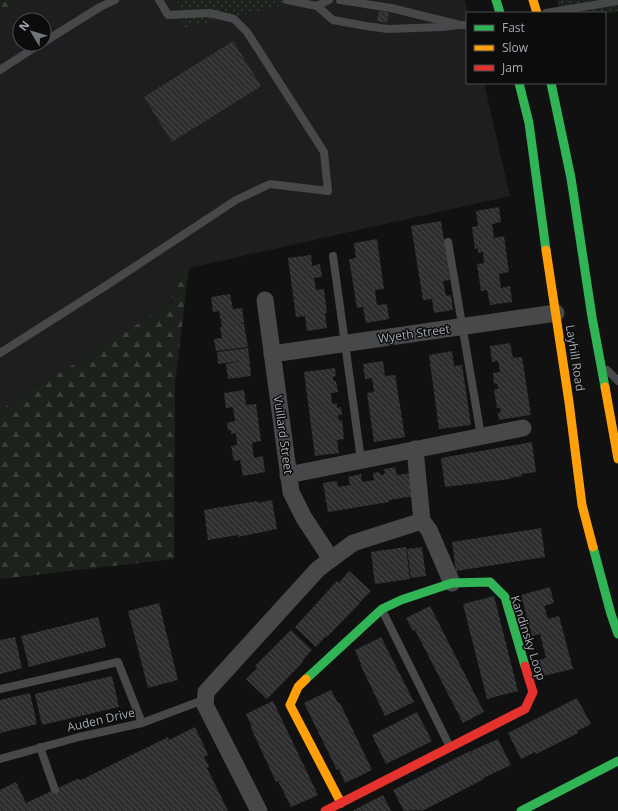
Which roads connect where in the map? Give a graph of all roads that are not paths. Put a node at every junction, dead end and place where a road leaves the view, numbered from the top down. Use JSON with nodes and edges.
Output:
{"nodes":[{"id":1,"x":115,"y":0,"type":"edge"},
{"id":2,"x":159,"y":0,"type":"edge"},
{"id":3,"x":287,"y":0,"type":"edge"},
{"id":4,"x":329,"y":0,"type":"edge"},
{"id":5,"x":340,"y":0,"type":"edge"},
{"id":6,"x":496,"y":0,"type":"edge"},
{"id":7,"x":533,"y":0,"type":"edge"},
{"id":8,"x":618,"y":1,"type":"edge"},
{"id":9,"x":317,"y":6,"type":"junction"},
{"id":10,"x":500,"y":12,"type":"edge"},
{"id":11,"x":537,"y":12,"type":"edge"},
{"id":12,"x":552,"y":12,"type":"edge"},
{"id":13,"x":463,"y":25,"type":"edge"},
{"id":14,"x":52,"y":37,"type":"edge"},
{"id":15,"x":28,"y":52,"type":"edge"},
{"id":16,"x":0,"y":70,"type":"edge"},
{"id":17,"x":519,"y":84,"type":"edge"},
{"id":18,"x":551,"y":84,"type":"edge"},
{"id":19,"x":448,"y":242,"type":"dead end"},
{"id":20,"x":333,"y":256,"type":"dead end"},
{"id":21,"x":265,"y":300,"type":"dead end"},
{"id":22,"x":556,"y":313,"type":"junction"},
{"id":23,"x":463,"y":326,"type":"junction"},
{"id":24,"x":345,"y":344,"type":"junction"},
{"id":25,"x":0,"y":353,"type":"edge"},
{"id":26,"x":272,"y":354,"type":"junction"},
{"id":27,"x":601,"y":364,"type":"junction"},
{"id":28,"x":618,"y":381,"type":"edge"},
{"id":29,"x":523,"y":428,"type":"dead end"},
{"id":30,"x":481,"y":436,"type":"junction"},
{"id":31,"x":415,"y":449,"type":"junction"},
{"id":32,"x":618,"y":459,"type":"edge"},
{"id":33,"x":361,"y":460,"type":"junction"},
{"id":34,"x":288,"y":474,"type":"junction"},
{"id":35,"x":422,"y":521,"type":"junction"},
{"id":36,"x":331,"y":559,"type":"junction"},
{"id":37,"x":452,"y":583,"type":"junction"},
{"id":38,"x":382,"y":610,"type":"junction"},
{"id":39,"x":618,"y":634,"type":"edge"},
{"id":40,"x":0,"y":689,"type":"edge"},
{"id":41,"x":206,"y":699,"type":"junction"},
{"id":42,"x":142,"y":724,"type":"junction"},
{"id":43,"x":40,"y":747,"type":"junction"},
{"id":44,"x":450,"y":747,"type":"junction"},
{"id":45,"x":0,"y":759,"type":"edge"},
{"id":46,"x":618,"y":762,"type":"edge"},
{"id":47,"x":55,"y":790,"type":"dead end"},
{"id":48,"x":341,"y":803,"type":"junction"},
{"id":49,"x":259,"y":811,"type":"edge"},
{"id":50,"x":325,"y":811,"type":"edge"},
{"id":51,"x":521,"y":811,"type":"edge"}],
"edges":[{"from":1,"to":14,"type":"lane"},
{"from":2,"to":25,"type":"lane"},
{"from":3,"to":9,"type":"lane"},
{"from":4,"to":9,"type":"lane"},
{"from":5,"to":13,"type":"lane"},
{"from":6,"to":10,"type":"main road"},
{"from":7,"to":11,"type":"main road"},
{"from":8,"to":12,"type":"lane"},
{"from":9,"to":13,"type":"lane"},
{"from":15,"to":16,"type":"lane"},
{"from":17,"to":22,"type":"main road","name":"Layhill Road"},
{"from":18,"to":27,"type":"main road","name":"Layhill Road"},
{"from":19,"to":23,"type":"lane"},
{"from":20,"to":24,"type":"lane"},
{"from":21,"to":26,"type":"street","name":"Vuillard Street"},
{"from":22,"to":23,"type":"street","name":"Wyeth Street"},
{"from":22,"to":39,"type":"main road","name":"Layhill Road"},
{"from":23,"to":24,"type":"street","name":"Wyeth Street"},
{"from":23,"to":30,"type":"lane"},
{"from":24,"to":26,"type":"street","name":"Wyeth Street"},
{"from":24,"to":33,"type":"lane"},
{"from":26,"to":34,"type":"street","name":"Vuillard Street"},
{"from":27,"to":28,"type":"lane"},
{"from":27,"to":32,"type":"main road","name":"Layhill Road"},
{"from":29,"to":30,"type":"street"},
{"from":30,"to":31,"type":"street"},
{"from":31,"to":33,"type":"street"},
{"from":31,"to":35,"type":"street"},
{"from":33,"to":34,"type":"street"},
{"from":34,"to":36,"type":"street","name":"Vuillard Street"},
{"from":35,"to":36,"type":"street"},
{"from":35,"to":37,"type":"street"},
{"from":36,"to":41,"type":"street"},
{"from":37,"to":38,"type":"main road","name":"Kandinsky Loop"},
{"from":37,"to":44,"type":"main road","name":"Kandinsky Loop"},
{"from":38,"to":44,"type":"lane"},
{"from":38,"to":48,"type":"main road","name":"Kandinsky Loop"},
{"from":40,"to":42,"type":"lane"},
{"from":41,"to":42,"type":"lane","name":"Auden Drive"},
{"from":41,"to":49,"type":"street"},
{"from":42,"to":43,"type":"lane","name":"Auden Drive"},
{"from":43,"to":45,"type":"lane","name":"Auden Drive"},
{"from":43,"to":47,"type":"lane"},
{"from":44,"to":48,"type":"main road","name":"Kandinsky Loop"},
{"from":46,"to":51,"type":"main road"},
{"from":48,"to":50,"type":"main road","name":"Kandinsky Loop"}]}
